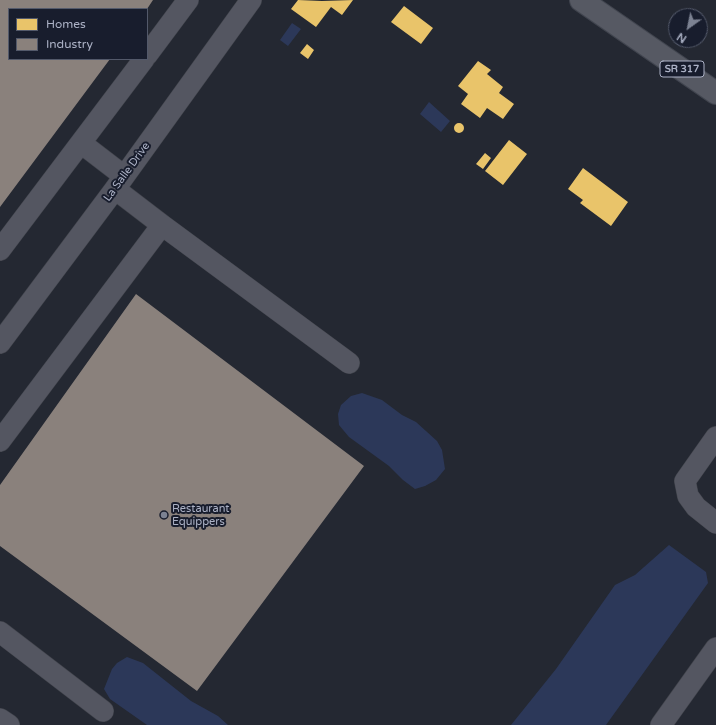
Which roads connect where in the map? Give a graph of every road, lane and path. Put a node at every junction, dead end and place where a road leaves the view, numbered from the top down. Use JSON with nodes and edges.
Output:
{"nodes":[{"id":1,"x":188,"y":0,"type":"edge"},
{"id":2,"x":251,"y":0,"type":"edge"},
{"id":3,"x":581,"y":0,"type":"edge"},
{"id":4,"x":148,"y":54,"type":"edge"},
{"id":5,"x":143,"y":60,"type":"edge"},
{"id":6,"x":716,"y":93,"type":"edge"},
{"id":7,"x":81,"y":143,"type":"junction"},
{"id":8,"x":120,"y":182,"type":"junction"},
{"id":9,"x":162,"y":225,"type":"junction"},
{"id":10,"x":0,"y":250,"type":"edge"},
{"id":11,"x":0,"y":343,"type":"edge"},
{"id":12,"x":349,"y":363,"type":"dead end"},
{"id":13,"x":716,"y":437,"type":"edge"},
{"id":14,"x":0,"y":441,"type":"edge"},
{"id":15,"x":716,"y":522,"type":"edge"},
{"id":16,"x":0,"y":632,"type":"edge"},
{"id":17,"x":716,"y":648,"type":"edge"},
{"id":18,"x":103,"y":711,"type":"dead end"},
{"id":19,"x":0,"y":719,"type":"edge"},
{"id":20,"x":9,"y":725,"type":"edge"},
{"id":21,"x":661,"y":725,"type":"edge"}],
"edges":[{"from":1,"to":4,"type":"street"},
{"from":2,"to":8,"type":"street","name":"La Salle Drive"},
{"from":3,"to":6,"type":"main road","number":"SR 317"},
{"from":5,"to":7,"type":"street"},
{"from":7,"to":8,"type":"street"},
{"from":7,"to":10,"type":"street"},
{"from":8,"to":9,"type":"street"},
{"from":8,"to":11,"type":"street","name":"La Salle Drive"},
{"from":9,"to":12,"type":"street"},
{"from":9,"to":14,"type":"street"},
{"from":13,"to":15,"type":"street"},
{"from":16,"to":18,"type":"street"},
{"from":17,"to":21,"type":"street"},
{"from":19,"to":20,"type":"street"}]}
